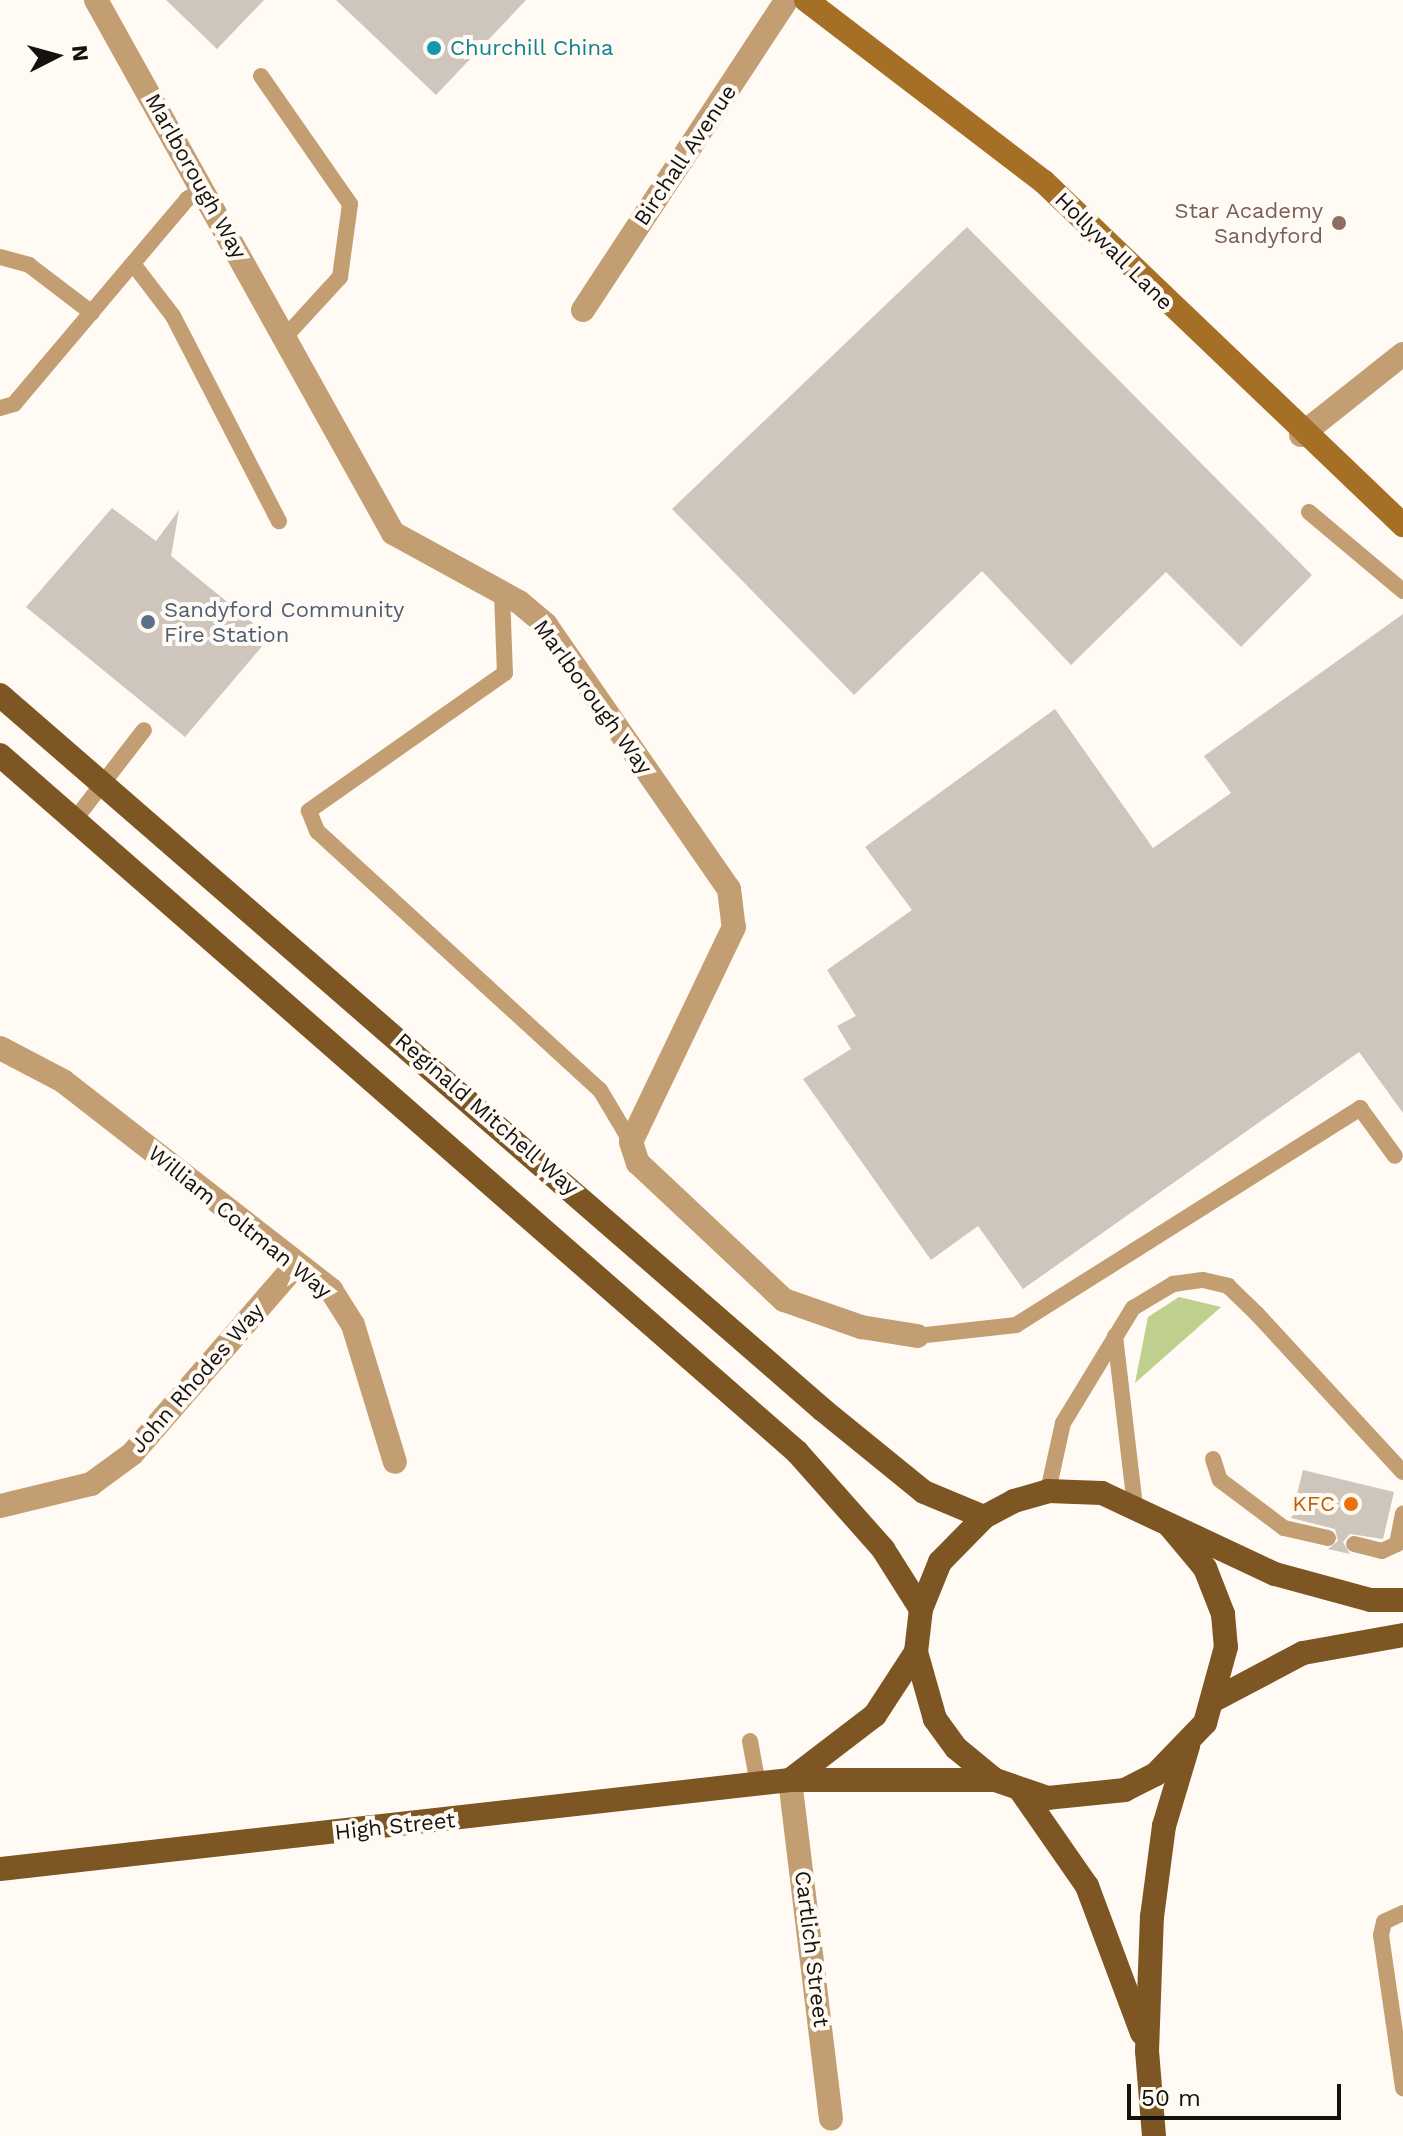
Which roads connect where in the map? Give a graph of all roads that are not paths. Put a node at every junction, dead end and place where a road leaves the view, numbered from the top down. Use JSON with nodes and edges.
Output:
{"nodes":[{"id":1,"x":96,"y":0,"type":"edge"},
{"id":2,"x":787,"y":0,"type":"edge"},
{"id":3,"x":806,"y":0,"type":"edge"},
{"id":4,"x":261,"y":76,"type":"dead end"},
{"id":5,"x":204,"y":189,"type":"junction"},
{"id":6,"x":0,"y":257,"type":"edge"},
{"id":7,"x":134,"y":265,"type":"junction"},
{"id":8,"x":583,"y":310,"type":"dead end"},
{"id":9,"x":92,"y":313,"type":"junction"},
{"id":10,"x":285,"y":337,"type":"junction"},
{"id":11,"x":1403,"y":354,"type":"edge"},
{"id":12,"x":0,"y":408,"type":"edge"},
{"id":13,"x":1301,"y":435,"type":"junction"},
{"id":14,"x":1309,"y":512,"type":"dead end"},
{"id":15,"x":279,"y":521,"type":"dead end"},
{"id":16,"x":1403,"y":525,"type":"edge"},
{"id":17,"x":1403,"y":591,"type":"edge"},
{"id":18,"x":502,"y":593,"type":"junction"},
{"id":19,"x":0,"y":695,"type":"edge"},
{"id":20,"x":144,"y":730,"type":"dead end"},
{"id":21,"x":0,"y":755,"type":"edge"},
{"id":22,"x":103,"y":781,"type":"junction"},
{"id":23,"x":76,"y":818,"type":"junction"},
{"id":24,"x":0,"y":1048,"type":"edge"},
{"id":25,"x":631,"y":1142,"type":"junction"},
{"id":26,"x":1395,"y":1156,"type":"dead end"},
{"id":27,"x":294,"y":1267,"type":"junction"},
{"id":28,"x":917,"y":1336,"type":"joint"},
{"id":29,"x":1115,"y":1336,"type":"junction"},
{"id":30,"x":1213,"y":1459,"type":"dead end"},
{"id":31,"x":395,"y":1462,"type":"dead end"},
{"id":32,"x":1403,"y":1472,"type":"edge"},
{"id":33,"x":1048,"y":1491,"type":"junction"},
{"id":34,"x":0,"y":1506,"type":"edge"},
{"id":35,"x":1135,"y":1506,"type":"junction"},
{"id":36,"x":1403,"y":1514,"type":"edge"},
{"id":37,"x":984,"y":1517,"type":"junction"},
{"id":38,"x":1169,"y":1525,"type":"junction"},
{"id":39,"x":1328,"y":1538,"type":"dead end"},
{"id":40,"x":1354,"y":1544,"type":"dead end"},
{"id":41,"x":1403,"y":1600,"type":"edge"},
{"id":42,"x":921,"y":1609,"type":"junction"},
{"id":43,"x":1403,"y":1635,"type":"edge"},
{"id":44,"x":916,"y":1652,"type":"junction"},
{"id":45,"x":1216,"y":1699,"type":"junction"},
{"id":46,"x":750,"y":1741,"type":"dead end"},
{"id":47,"x":1188,"y":1746,"type":"junction"},
{"id":48,"x":790,"y":1780,"type":"junction"},
{"id":49,"x":995,"y":1780,"type":"junction"},
{"id":50,"x":758,"y":1784,"type":"junction"},
{"id":51,"x":1021,"y":1791,"type":"junction"},
{"id":52,"x":0,"y":1869,"type":"edge"},
{"id":53,"x":1403,"y":1913,"type":"edge"},
{"id":54,"x":1147,"y":2051,"type":"junction"},
{"id":55,"x":1403,"y":2088,"type":"edge"},
{"id":56,"x":831,"y":2119,"type":"dead end"},
{"id":57,"x":1154,"y":2136,"type":"edge"}],
"edges":[{"from":1,"to":5,"type":"street","name":"Marlborough Way"},
{"from":2,"to":8,"type":"street","name":"Birchall Avenue"},
{"from":3,"to":13,"type":"street","name":"Hollywall Lane"},
{"from":4,"to":10,"type":"lane"},
{"from":5,"to":7,"type":"lane"},
{"from":5,"to":10,"type":"street","name":"Marlborough Way"},
{"from":6,"to":9,"type":"lane"},
{"from":7,"to":9,"type":"lane"},
{"from":7,"to":15,"type":"lane"},
{"from":9,"to":12,"type":"lane"},
{"from":10,"to":18,"type":"street","name":"Marlborough Way"},
{"from":11,"to":13,"type":"street"},
{"from":13,"to":16,"type":"street","name":"Hollywall Lane"},
{"from":14,"to":17,"type":"lane"},
{"from":18,"to":25,"type":"street","name":"Marlborough Way"},
{"from":18,"to":25,"type":"lane"},
{"from":19,"to":22,"type":"main road","name":"Reginald Mitchell Way"},
{"from":20,"to":22,"type":"lane"},
{"from":21,"to":23,"type":"main road"},
{"from":22,"to":23,"type":"lane"},
{"from":22,"to":37,"type":"main road","name":"Reginald Mitchell Way"},
{"from":23,"to":42,"type":"main road"},
{"from":24,"to":27,"type":"street","name":"William Coltman Way"},
{"from":25,"to":28,"type":"street"},
{"from":26,"to":28,"type":"lane"},
{"from":27,"to":31,"type":"street","name":"William Coltman Way"},
{"from":27,"to":34,"type":"street","name":"John Rhodes Way"},
{"from":29,"to":32,"type":"lane"},
{"from":29,"to":33,"type":"lane"},
{"from":29,"to":35,"type":"lane"},
{"from":30,"to":39,"type":"lane"},
{"from":33,"to":35,"type":"main road"},
{"from":33,"to":37,"type":"main road"},
{"from":35,"to":38,"type":"main road"},
{"from":36,"to":40,"type":"lane"},
{"from":37,"to":42,"type":"main road"},
{"from":38,"to":41,"type":"main road"},
{"from":38,"to":45,"type":"main road"},
{"from":42,"to":44,"type":"main road"},
{"from":43,"to":45,"type":"main road"},
{"from":44,"to":48,"type":"main road"},
{"from":44,"to":49,"type":"main road"},
{"from":45,"to":47,"type":"main road"},
{"from":46,"to":50,"type":"lane"},
{"from":47,"to":51,"type":"main road"},
{"from":47,"to":54,"type":"main road"},
{"from":48,"to":49,"type":"main road","name":"High Street"},
{"from":48,"to":50,"type":"main road","name":"High Street"},
{"from":48,"to":56,"type":"street","name":"Cartlich Street"},
{"from":49,"to":51,"type":"main road"},
{"from":50,"to":52,"type":"main road","name":"High Street"},
{"from":51,"to":54,"type":"main road"},
{"from":53,"to":55,"type":"lane"},
{"from":54,"to":57,"type":"main road"}]}
